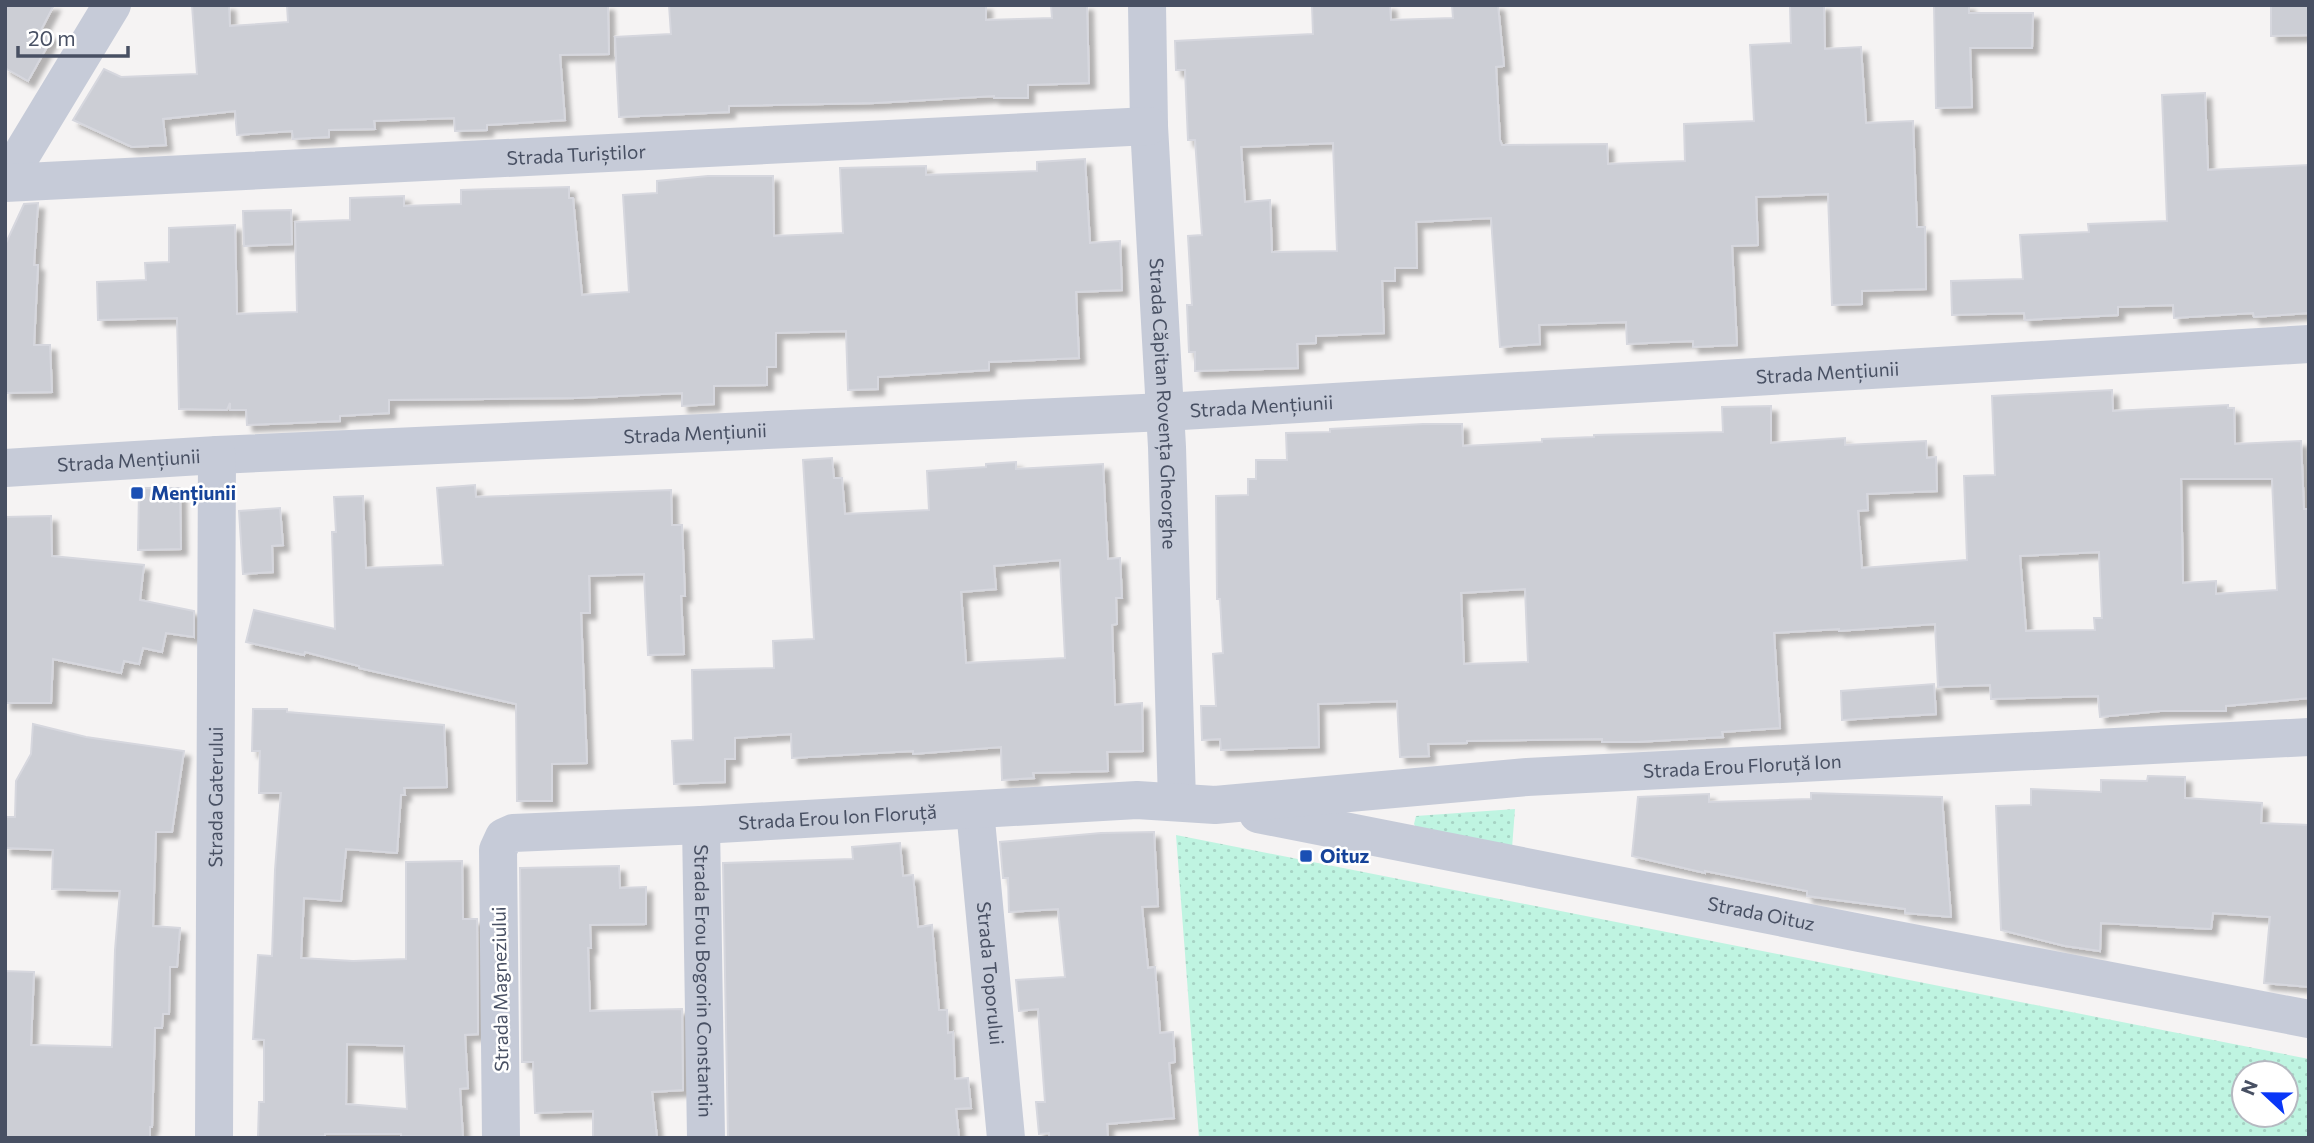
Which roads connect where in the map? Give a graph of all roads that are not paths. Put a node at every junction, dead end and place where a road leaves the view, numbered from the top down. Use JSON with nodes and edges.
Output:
{"nodes":[{"id":1,"x":112,"y":5,"type":"edge"},
{"id":2,"x":1147,"y":5,"type":"edge"},
{"id":3,"x":1149,"y":126,"type":"junction"},
{"id":4,"x":5,"y":183,"type":"edge"},
{"id":5,"x":2309,"y":344,"type":"edge"},
{"id":6,"x":1165,"y":412,"type":"junction"},
{"id":7,"x":217,"y":455,"type":"junction"},
{"id":8,"x":5,"y":468,"type":"edge"},
{"id":9,"x":2309,"y":737,"type":"edge"},
{"id":10,"x":1177,"y":802,"type":"junction"},
{"id":11,"x":1215,"y":804,"type":"junction"},
{"id":12,"x":975,"y":810,"type":"junction"},
{"id":13,"x":701,"y":825,"type":"junction"},
{"id":14,"x":501,"y":841,"type":"joint"},
{"id":15,"x":2309,"y":1018,"type":"edge"},
{"id":16,"x":214,"y":1138,"type":"edge"},
{"id":17,"x":501,"y":1138,"type":"edge"},
{"id":18,"x":706,"y":1138,"type":"edge"},
{"id":19,"x":1006,"y":1138,"type":"edge"}],
"edges":[{"from":1,"to":4,"type":"street"},
{"from":2,"to":3,"type":"street","name":"Strada Căpitan Rovența Gheorghe"},
{"from":3,"to":4,"type":"street","name":"Strada Turiștilor"},
{"from":3,"to":6,"type":"street","name":"Strada Căpitan Rovența Gheorghe"},
{"from":5,"to":6,"type":"street","name":"Strada Mențiunii"},
{"from":6,"to":7,"type":"street","name":"Strada Mențiunii"},
{"from":6,"to":10,"type":"street","name":"Strada Căpitan Rovența Gheorghe"},
{"from":7,"to":8,"type":"street","name":"Strada Mențiunii"},
{"from":7,"to":16,"type":"street","name":"Strada Gaterului"},
{"from":9,"to":11,"type":"street","name":"Strada Erou Floruță Ion"},
{"from":10,"to":11,"type":"street","name":"Strada Erou Floruță Ion"},
{"from":10,"to":12,"type":"street","name":"Strada Erou Ion Floruță"},
{"from":11,"to":15,"type":"street","name":"Strada Oituz"},
{"from":12,"to":13,"type":"street","name":"Strada Erou Ion Floruță"},
{"from":12,"to":19,"type":"street","name":"Strada Toporului"},
{"from":13,"to":14,"type":"street","name":"Strada Erou Ion Floruță"},
{"from":13,"to":18,"type":"street","name":"Strada Erou Bogorin Constantin"},
{"from":14,"to":17,"type":"street","name":"Strada Magneziului"}]}
